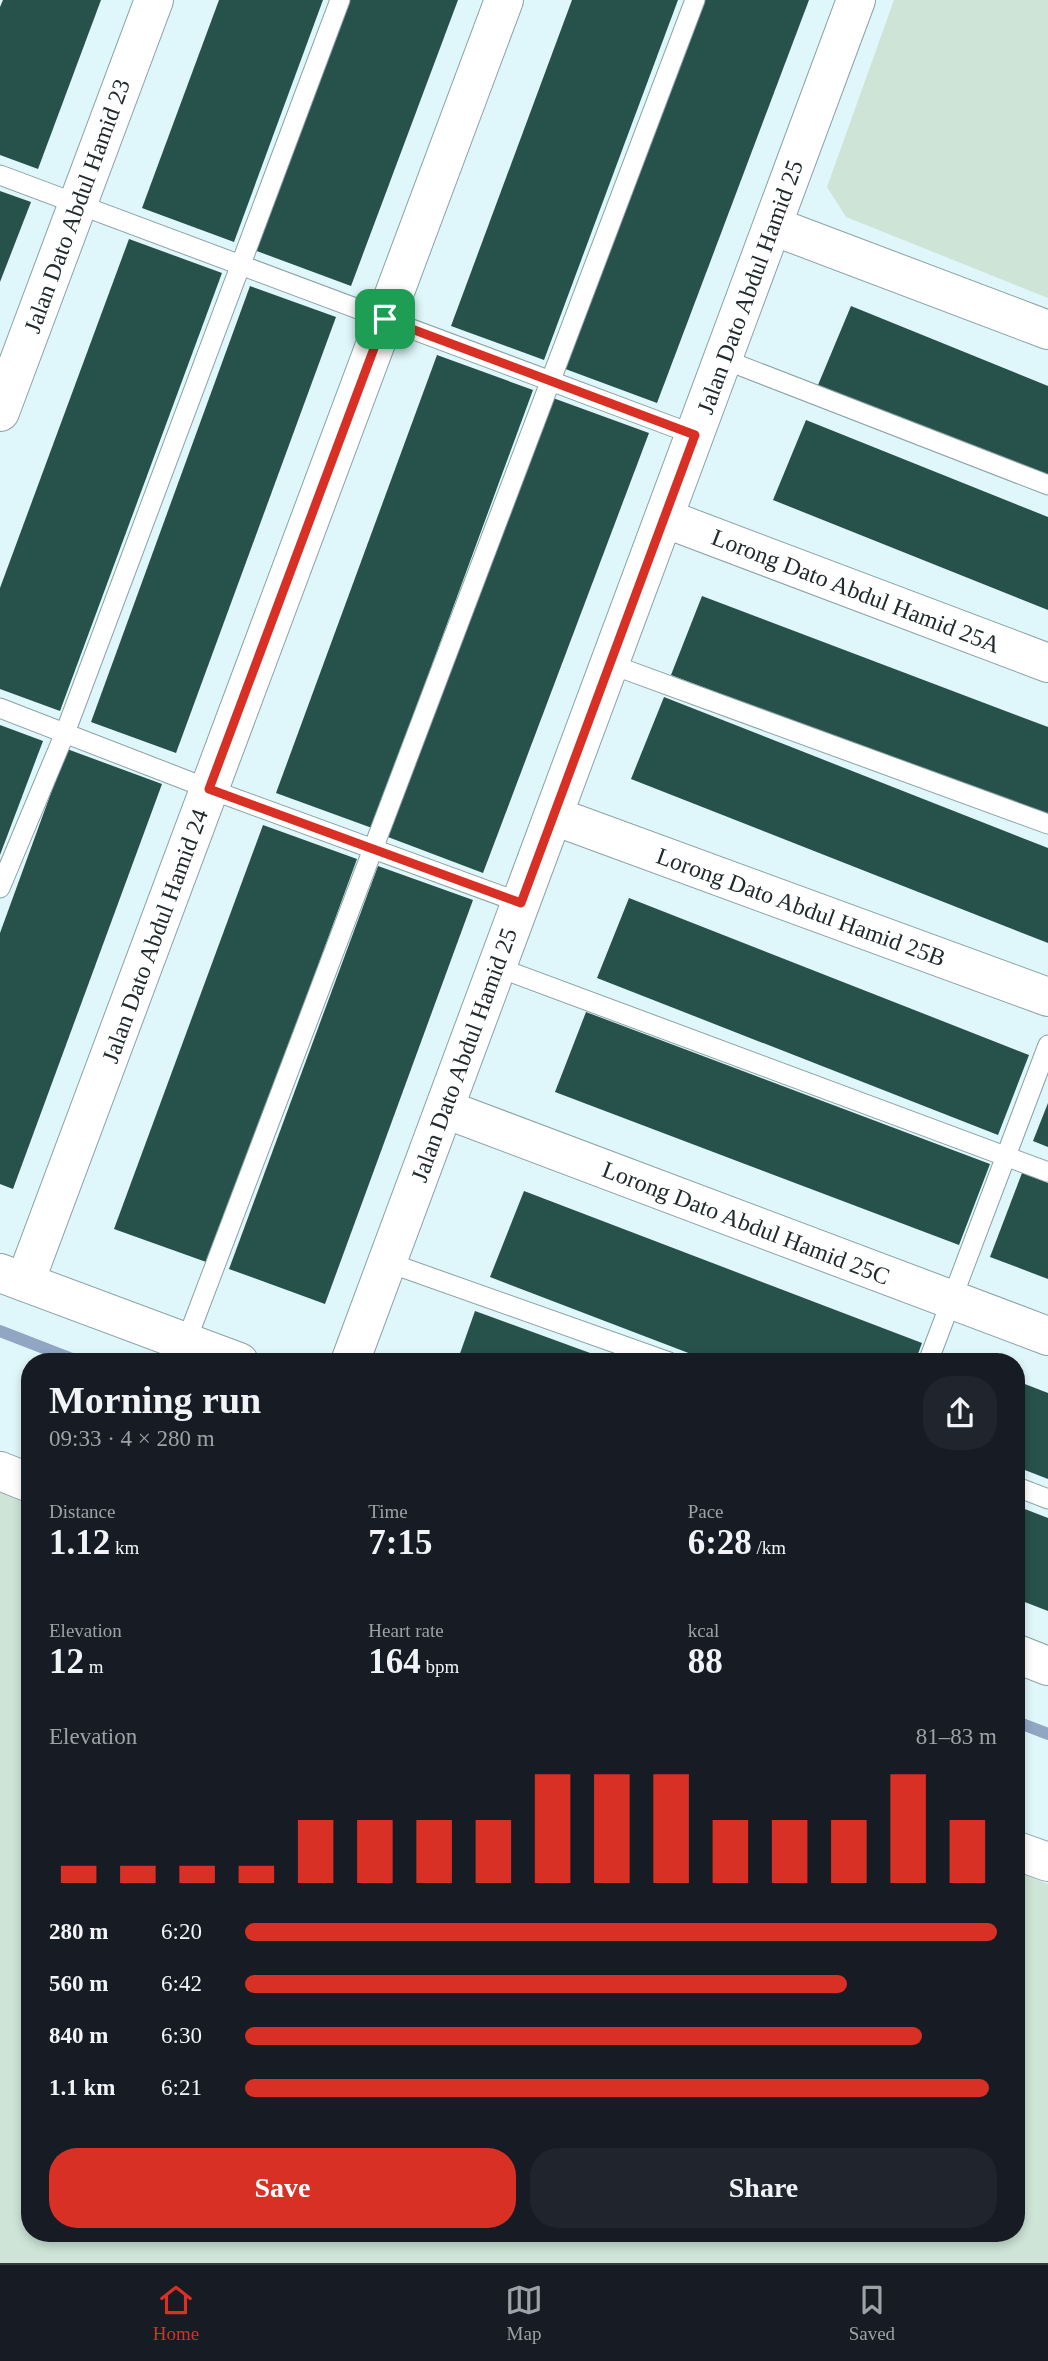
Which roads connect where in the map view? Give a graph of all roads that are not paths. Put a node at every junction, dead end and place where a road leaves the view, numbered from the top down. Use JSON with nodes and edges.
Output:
{"nodes":[{"id":1,"x":154,"y":0,"type":"edge"},
{"id":2,"x":340,"y":0,"type":"edge"},
{"id":3,"x":504,"y":0,"type":"edge"},
{"id":4,"x":695,"y":0,"type":"edge"},
{"id":5,"x":856,"y":0,"type":"edge"},
{"id":6,"x":0,"y":176,"type":"edge"},
{"id":7,"x":78,"y":204,"type":"junction"},
{"id":8,"x":773,"y":226,"type":"junction"},
{"id":9,"x":240,"y":265,"type":"junction"},
{"id":10,"x":385,"y":319,"type":"junction"},
{"id":11,"x":1048,"y":330,"type":"edge"},
{"id":12,"x":723,"y":359,"type":"junction"},
{"id":13,"x":551,"y":381,"type":"junction"},
{"id":14,"x":0,"y":412,"type":"edge"},
{"id":15,"x":695,"y":435,"type":"junction"},
{"id":16,"x":1048,"y":485,"type":"edge"},
{"id":17,"x":664,"y":518,"type":"junction"},
{"id":18,"x":1048,"y":663,"type":"edge"},
{"id":19,"x":610,"y":664,"type":"junction"},
{"id":20,"x":0,"y":708,"type":"edge"},
{"id":21,"x":65,"y":733,"type":"junction"},
{"id":22,"x":209,"y":789,"type":"junction"},
{"id":23,"x":554,"y":816,"type":"junction"},
{"id":24,"x":1048,"y":824,"type":"edge"},
{"id":25,"x":373,"y":849,"type":"junction"},
{"id":26,"x":0,"y":888,"type":"edge"},
{"id":27,"x":521,"y":903,"type":"junction"},
{"id":28,"x":497,"y":967,"type":"junction"},
{"id":29,"x":1048,"y":997,"type":"edge"},
{"id":30,"x":1048,"y":1045,"type":"edge"},
{"id":31,"x":445,"y":1109,"type":"junction"},
{"id":32,"x":1005,"y":1157,"type":"junction"},
{"id":33,"x":1048,"y":1172,"type":"edge"},
{"id":34,"x":387,"y":1262,"type":"junction"},
{"id":35,"x":13,"y":1278,"type":"edge"},
{"id":36,"x":951,"y":1300,"type":"junction"},
{"id":37,"x":1048,"y":1336,"type":"edge"},
{"id":38,"x":186,"y":1342,"type":"junction"},
{"id":39,"x":215,"y":1353,"type":"edge"},
{"id":40,"x":353,"y":1353,"type":"edge"},
{"id":41,"x":644,"y":1353,"type":"edge"},
{"id":42,"x":931,"y":1353,"type":"edge"},
{"id":43,"x":0,"y":1471,"type":"edge"},
{"id":44,"x":21,"y":1479,"type":"edge"},
{"id":45,"x":1025,"y":1490,"type":"edge"},
{"id":46,"x":1048,"y":1499,"type":"edge"},
{"id":47,"x":1025,"y":1657,"type":"edge"},
{"id":48,"x":1048,"y":1665,"type":"edge"},
{"id":49,"x":1025,"y":1853,"type":"edge"},
{"id":50,"x":1048,"y":1862,"type":"edge"}],
"edges":[{"from":1,"to":7,"type":"street","name":"Jalan Dato Abdul Hamid 23"},
{"from":2,"to":9,"type":"lane"},
{"from":3,"to":10,"type":"street","name":"Jalan Dato Abdul Hamid 24"},
{"from":4,"to":13,"type":"lane"},
{"from":5,"to":8,"type":"street","name":"Jalan Dato Abdul Hamid 25"},
{"from":6,"to":7,"type":"lane"},
{"from":7,"to":9,"type":"lane"},
{"from":7,"to":14,"type":"street","name":"Jalan Dato Abdul Hamid 23"},
{"from":8,"to":11,"type":"street"},
{"from":8,"to":12,"type":"street","name":"Jalan Dato Abdul Hamid 25"},
{"from":9,"to":10,"type":"lane"},
{"from":9,"to":21,"type":"lane"},
{"from":10,"to":13,"type":"lane"},
{"from":10,"to":22,"type":"street","name":"Jalan Dato Abdul Hamid 24"},
{"from":12,"to":15,"type":"street","name":"Jalan Dato Abdul Hamid 25"},
{"from":12,"to":16,"type":"lane"},
{"from":13,"to":15,"type":"lane"},
{"from":13,"to":25,"type":"lane"},
{"from":15,"to":17,"type":"street","name":"Jalan Dato Abdul Hamid 25"},
{"from":17,"to":18,"type":"street","name":"Lorong Dato Abdul Hamid 25A"},
{"from":17,"to":19,"type":"street","name":"Jalan Dato Abdul Hamid 25"},
{"from":19,"to":23,"type":"street","name":"Jalan Dato Abdul Hamid 25"},
{"from":19,"to":24,"type":"lane"},
{"from":20,"to":21,"type":"lane"},
{"from":21,"to":22,"type":"lane"},
{"from":21,"to":26,"type":"lane"},
{"from":22,"to":25,"type":"lane"},
{"from":22,"to":35,"type":"street","name":"Jalan Dato Abdul Hamid 24"},
{"from":23,"to":27,"type":"street","name":"Jalan Dato Abdul Hamid 25"},
{"from":23,"to":29,"type":"street","name":"Lorong Dato Abdul Hamid 25B"},
{"from":25,"to":27,"type":"lane"},
{"from":25,"to":38,"type":"lane"},
{"from":27,"to":28,"type":"street","name":"Jalan Dato Abdul Hamid 25"},
{"from":28,"to":31,"type":"street","name":"Jalan Dato Abdul Hamid 25"},
{"from":28,"to":32,"type":"lane"},
{"from":30,"to":32,"type":"lane"},
{"from":31,"to":34,"type":"street","name":"Jalan Dato Abdul Hamid 25"},
{"from":31,"to":36,"type":"street","name":"Lorong Dato Abdul Hamid 25C"},
{"from":32,"to":33,"type":"lane"},
{"from":32,"to":36,"type":"lane"},
{"from":34,"to":40,"type":"street","name":"Jalan Dato Abdul Hamid 25"},
{"from":34,"to":41,"type":"lane"},
{"from":35,"to":38,"type":"street"},
{"from":36,"to":37,"type":"street","name":"Lorong Dato Abdul Hamid 25C"},
{"from":36,"to":42,"type":"lane"},
{"from":38,"to":39,"type":"street"},
{"from":43,"to":44,"type":"street"},
{"from":45,"to":46,"type":"lane"},
{"from":47,"to":48,"type":"street"},
{"from":49,"to":50,"type":"street"}]}
